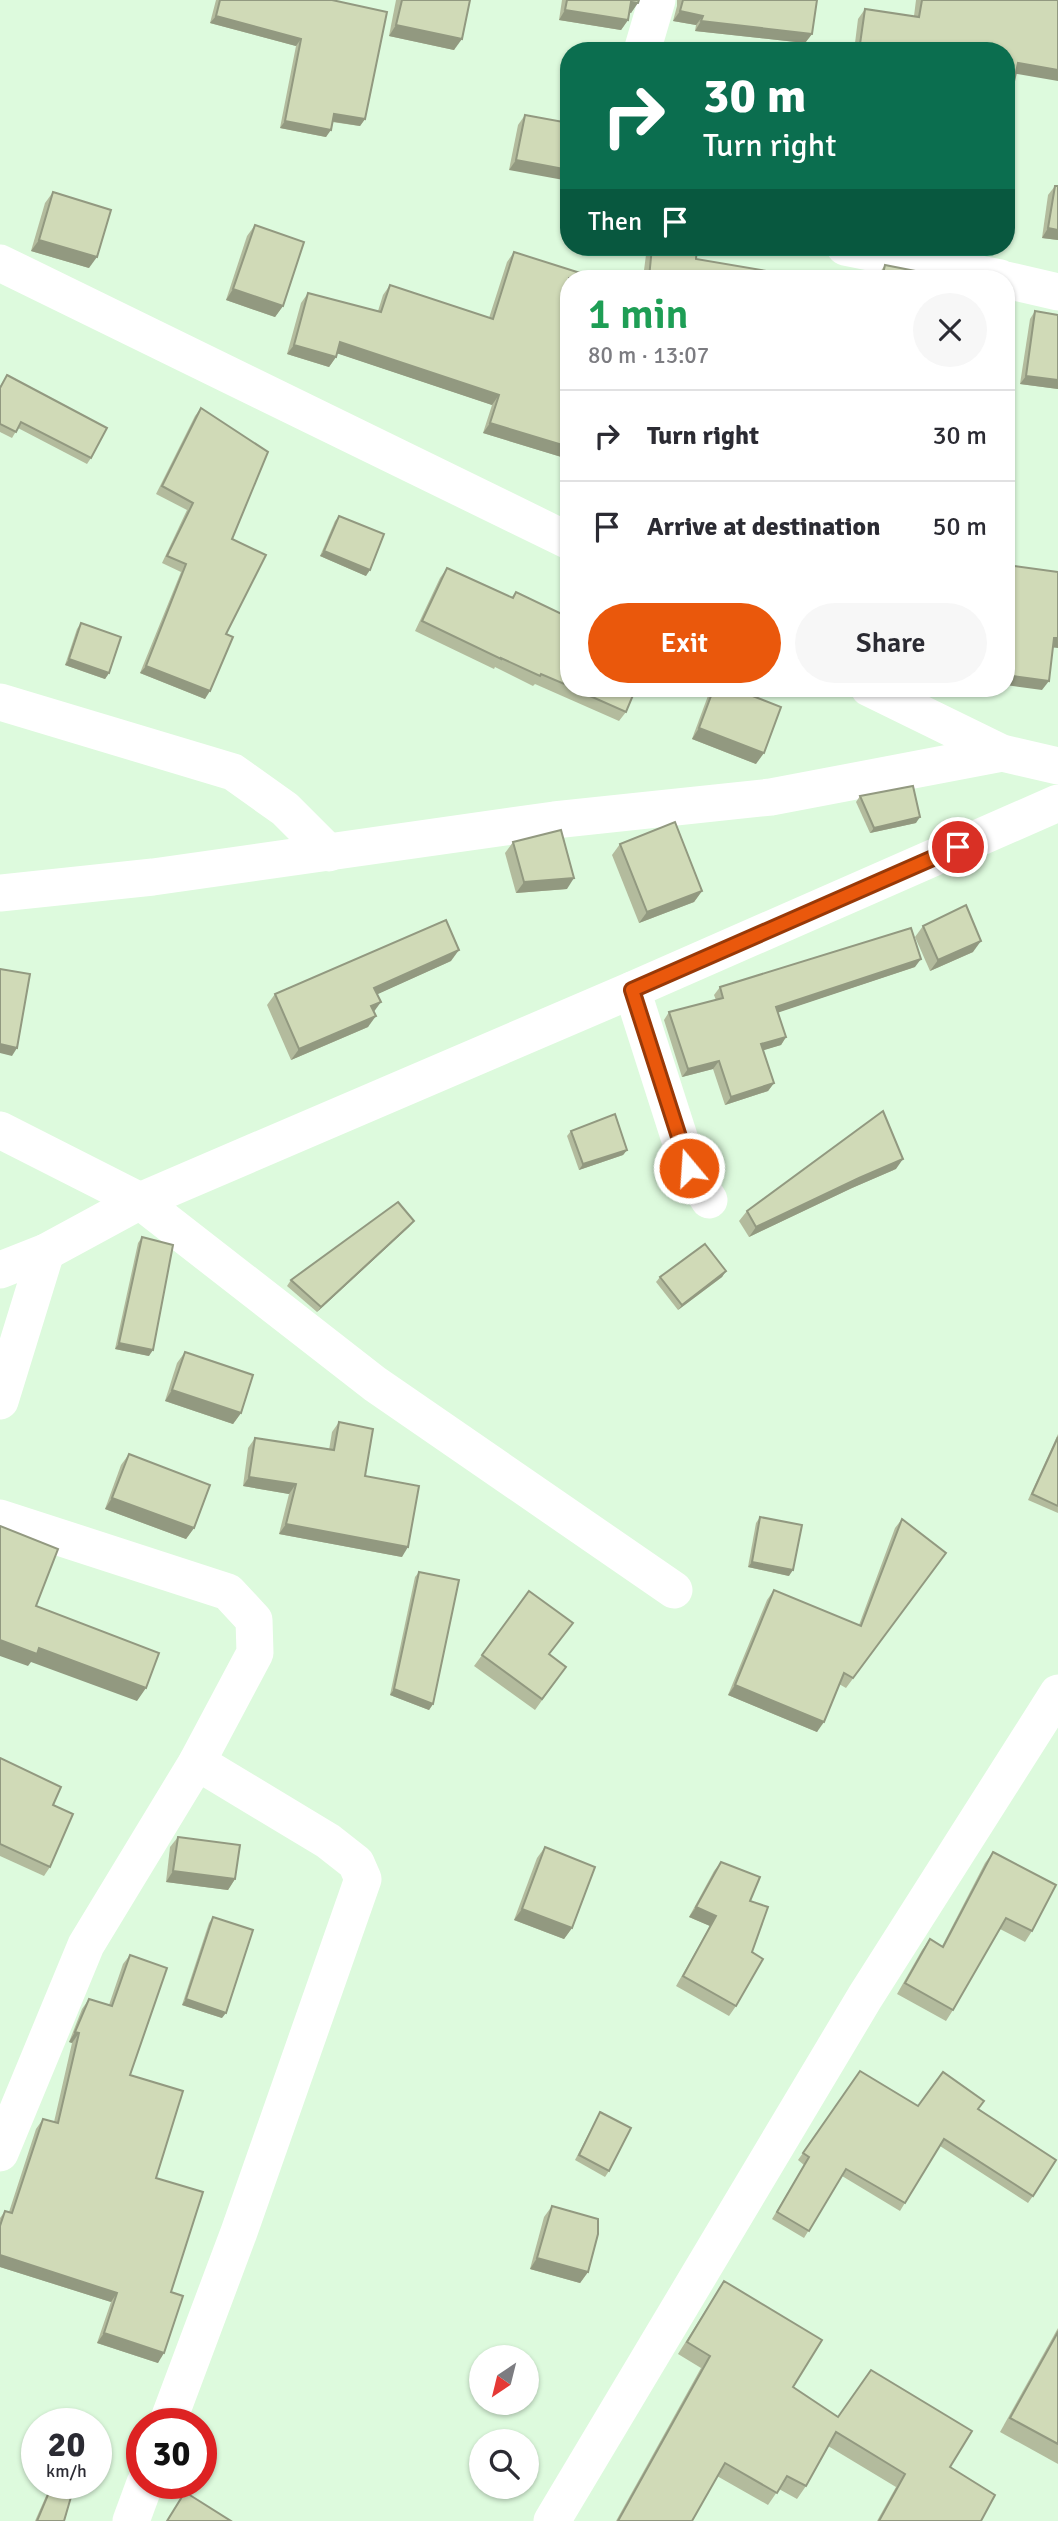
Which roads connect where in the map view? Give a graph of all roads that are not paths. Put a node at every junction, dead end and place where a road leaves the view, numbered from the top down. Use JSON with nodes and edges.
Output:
{"nodes":[{"id":1,"x":657,"y":0,"type":"edge"},
{"id":2,"x":645,"y":42,"type":"edge"},
{"id":3,"x":890,"y":256,"type":"edge"},
{"id":4,"x":0,"y":263,"type":"edge"},
{"id":5,"x":960,"y":270,"type":"edge"},
{"id":6,"x":1015,"y":282,"type":"edge"},
{"id":7,"x":1058,"y":292,"type":"edge"},
{"id":8,"x":560,"y":537,"type":"edge"},
{"id":9,"x":887,"y":697,"type":"edge"},
{"id":10,"x":0,"y":702,"type":"edge"},
{"id":11,"x":1002,"y":753,"type":"junction"},
{"id":12,"x":1058,"y":766,"type":"edge"},
{"id":13,"x":1058,"y":803,"type":"edge"},
{"id":14,"x":329,"y":853,"type":"junction"},
{"id":15,"x":0,"y":893,"type":"edge"},
{"id":16,"x":632,"y":990,"type":"junction"},
{"id":17,"x":0,"y":1130,"type":"edge"},
{"id":18,"x":140,"y":1200,"type":"junction"},
{"id":19,"x":709,"y":1200,"type":"dead end"},
{"id":20,"x":46,"y":1252,"type":"junction"},
{"id":21,"x":0,"y":1270,"type":"edge"},
{"id":22,"x":0,"y":1401,"type":"edge"},
{"id":23,"x":0,"y":1518,"type":"edge"},
{"id":24,"x":674,"y":1590,"type":"dead end"},
{"id":25,"x":1058,"y":1693,"type":"edge"},
{"id":26,"x":197,"y":1762,"type":"junction"},
{"id":27,"x":0,"y":2153,"type":"edge"},
{"id":28,"x":173,"y":2408,"type":"edge"},
{"id":29,"x":139,"y":2499,"type":"edge"},
{"id":30,"x":131,"y":2521,"type":"edge"},
{"id":31,"x":552,"y":2521,"type":"edge"}],
"edges":[{"from":1,"to":2,"type":"street"},
{"from":3,"to":5,"type":"street"},
{"from":4,"to":8,"type":"street"},
{"from":6,"to":7,"type":"street"},
{"from":9,"to":11,"type":"street"},
{"from":10,"to":14,"type":"street"},
{"from":11,"to":12,"type":"street"},
{"from":11,"to":14,"type":"street"},
{"from":13,"to":16,"type":"street"},
{"from":14,"to":15,"type":"street"},
{"from":16,"to":18,"type":"street"},
{"from":16,"to":19,"type":"street"},
{"from":17,"to":18,"type":"street"},
{"from":18,"to":20,"type":"street"},
{"from":18,"to":24,"type":"street"},
{"from":20,"to":21,"type":"street"},
{"from":20,"to":22,"type":"street"},
{"from":23,"to":26,"type":"street"},
{"from":25,"to":31,"type":"street"},
{"from":26,"to":27,"type":"street"},
{"from":26,"to":28,"type":"street"},
{"from":29,"to":30,"type":"street"}]}
